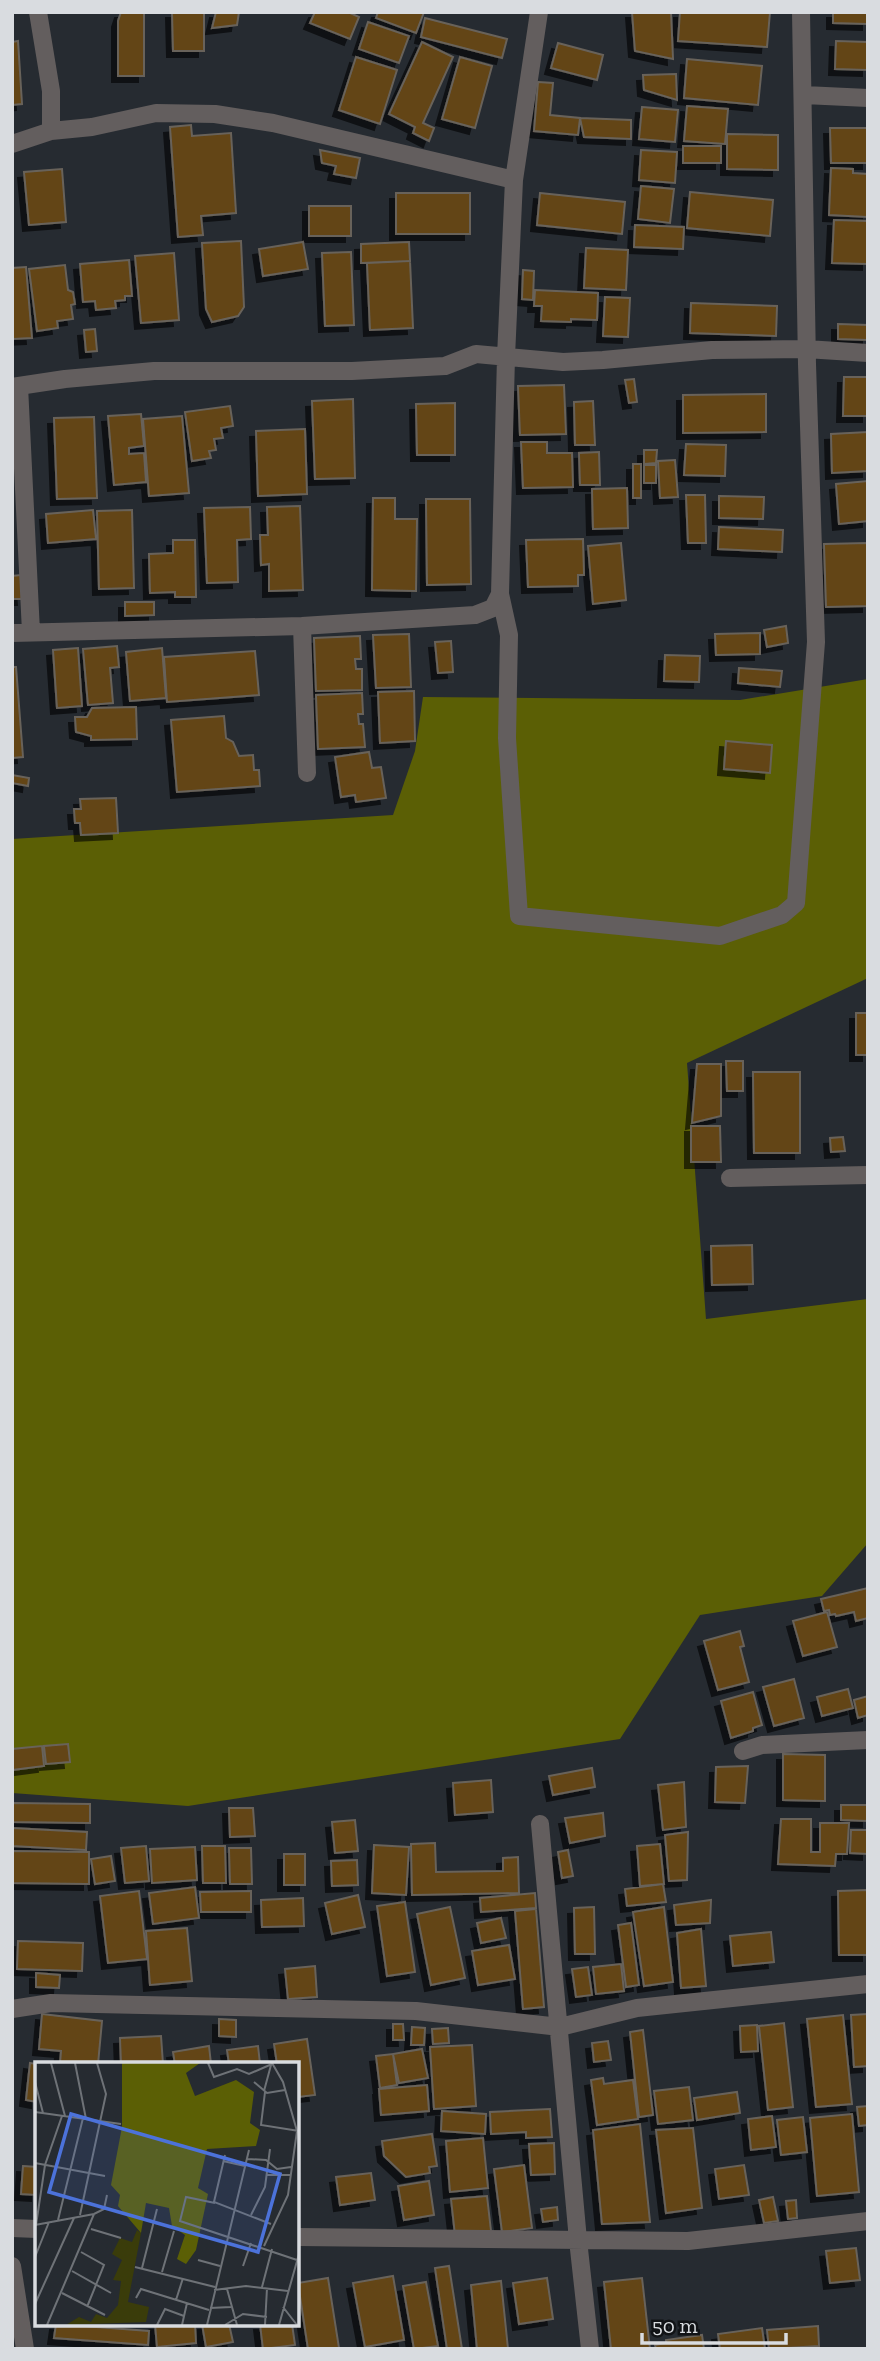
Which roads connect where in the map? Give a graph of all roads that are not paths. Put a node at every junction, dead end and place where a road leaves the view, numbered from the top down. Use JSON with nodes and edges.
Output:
{"nodes":[{"id":1,"x":38,"y":12,"type":"edge"},
{"id":2,"x":539,"y":12,"type":"edge"},
{"id":3,"x":801,"y":12,"type":"edge"},
{"id":4,"x":803,"y":95,"type":"junction"},
{"id":5,"x":868,"y":98,"type":"edge"},
{"id":6,"x":51,"y":131,"type":"junction"},
{"id":7,"x":12,"y":144,"type":"edge"},
{"id":8,"x":514,"y":180,"type":"junction"},
{"id":9,"x":806,"y":349,"type":"junction"},
{"id":10,"x":868,"y":353,"type":"edge"},
{"id":11,"x":506,"y":357,"type":"junction"},
{"id":12,"x":16,"y":387,"type":"edge"},
{"id":13,"x":500,"y":594,"type":"junction"},
{"id":14,"x":302,"y":626,"type":"junction"},
{"id":15,"x":31,"y":632,"type":"junction"},
{"id":16,"x":12,"y":633,"type":"edge"},
{"id":17,"x":307,"y":773,"type":"dead end"},
{"id":18,"x":868,"y":1175,"type":"edge"},
{"id":19,"x":730,"y":1178,"type":"dead end"},
{"id":20,"x":868,"y":1740,"type":"edge"},
{"id":21,"x":743,"y":1751,"type":"dead end"},
{"id":22,"x":540,"y":1824,"type":"dead end"},
{"id":23,"x":868,"y":1983,"type":"edge"},
{"id":24,"x":12,"y":2009,"type":"edge"},
{"id":25,"x":559,"y":2027,"type":"junction"},
{"id":26,"x":868,"y":2221,"type":"edge"},
{"id":27,"x":12,"y":2228,"type":"edge"},
{"id":28,"x":35,"y":2229,"type":"edge"},
{"id":29,"x":299,"y":2237,"type":"edge"},
{"id":30,"x":578,"y":2240,"type":"junction"},
{"id":31,"x":12,"y":2266,"type":"edge"},
{"id":32,"x":25,"y":2349,"type":"edge"},
{"id":33,"x":590,"y":2349,"type":"edge"}],
"edges":[{"from":1,"to":6,"type":"street"},
{"from":2,"to":8,"type":"street"},
{"from":3,"to":4,"type":"street"},
{"from":4,"to":5,"type":"street"},
{"from":4,"to":9,"type":"street"},
{"from":6,"to":7,"type":"street"},
{"from":6,"to":8,"type":"street"},
{"from":8,"to":11,"type":"street"},
{"from":9,"to":10,"type":"street"},
{"from":9,"to":11,"type":"street"},
{"from":9,"to":13,"type":"street"},
{"from":11,"to":12,"type":"street"},
{"from":11,"to":13,"type":"street"},
{"from":12,"to":15,"type":"street"},
{"from":13,"to":14,"type":"street"},
{"from":14,"to":15,"type":"street"},
{"from":14,"to":17,"type":"street"},
{"from":15,"to":16,"type":"street"},
{"from":18,"to":19,"type":"street"},
{"from":20,"to":21,"type":"street"},
{"from":22,"to":25,"type":"street"},
{"from":23,"to":25,"type":"street"},
{"from":24,"to":25,"type":"street"},
{"from":25,"to":30,"type":"street"},
{"from":26,"to":30,"type":"street"},
{"from":27,"to":28,"type":"street"},
{"from":29,"to":30,"type":"street"},
{"from":30,"to":33,"type":"street"},
{"from":31,"to":32,"type":"street"}]}
